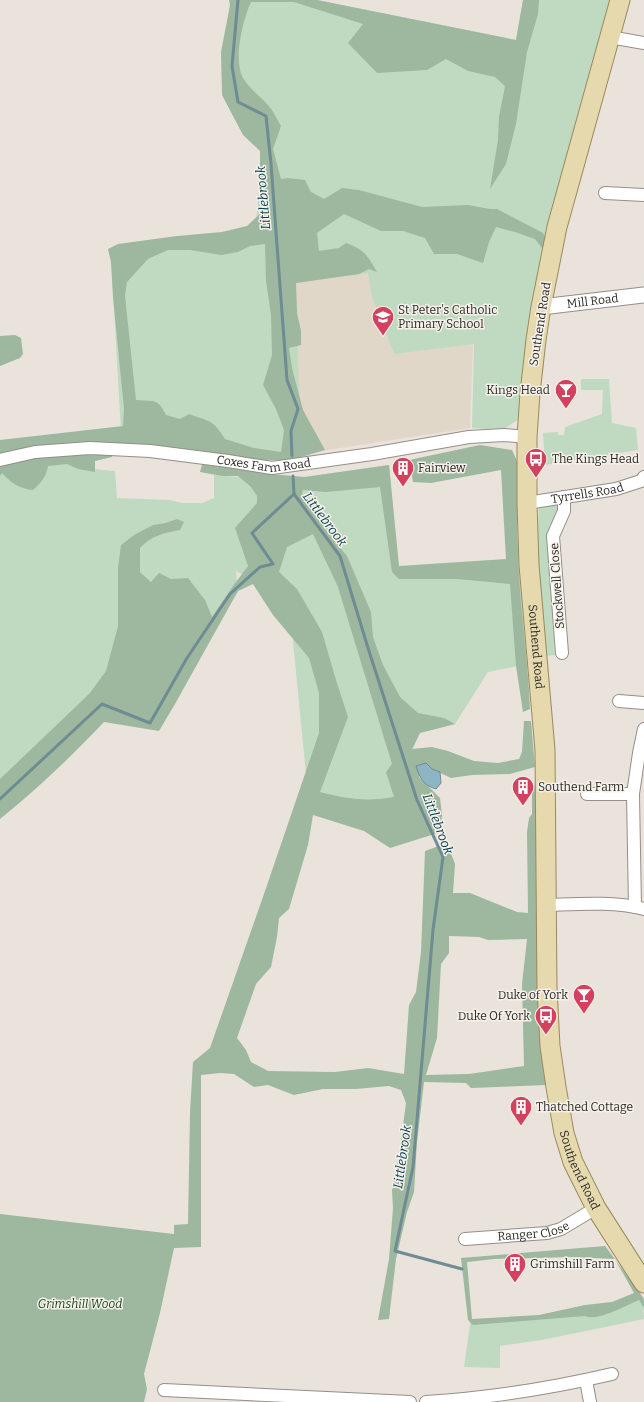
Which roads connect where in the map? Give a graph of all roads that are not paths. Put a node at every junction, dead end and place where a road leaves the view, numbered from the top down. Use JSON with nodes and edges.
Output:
{"nodes":[{"id":1,"x":620,"y":0,"type":"edge"},
{"id":2,"x":610,"y":37,"type":"junction"},
{"id":3,"x":644,"y":44,"type":"edge"},
{"id":4,"x":605,"y":192,"type":"dead end"},
{"id":5,"x":644,"y":195,"type":"edge"},
{"id":6,"x":644,"y":295,"type":"edge"},
{"id":7,"x":541,"y":307,"type":"junction"},
{"id":8,"x":527,"y":437,"type":"junction"},
{"id":9,"x":0,"y":460,"type":"edge"},
{"id":10,"x":643,"y":482,"type":"edge"},
{"id":11,"x":564,"y":497,"type":"junction"},
{"id":12,"x":527,"y":503,"type":"junction"},
{"id":13,"x":562,"y":653,"type":"dead end"},
{"id":14,"x":619,"y":701,"type":"dead end"},
{"id":15,"x":644,"y":703,"type":"edge"},
{"id":16,"x":644,"y":729,"type":"edge"},
{"id":17,"x":587,"y":794,"type":"dead end"},
{"id":18,"x":633,"y":794,"type":"junction"},
{"id":19,"x":546,"y":905,"type":"junction"},
{"id":20,"x":640,"y":908,"type":"edge"},
{"id":21,"x":596,"y":1208,"type":"junction"},
{"id":22,"x":465,"y":1239,"type":"dead end"},
{"id":23,"x":644,"y":1283,"type":"edge"},
{"id":24,"x":612,"y":1374,"type":"dead end"},
{"id":25,"x":586,"y":1380,"type":"junction"},
{"id":26,"x":164,"y":1390,"type":"dead end"},
{"id":27,"x":219,"y":1398,"type":"edge"},
{"id":28,"x":356,"y":1400,"type":"edge"},
{"id":29,"x":410,"y":1402,"type":"edge"},
{"id":30,"x":426,"y":1402,"type":"edge"},
{"id":31,"x":590,"y":1402,"type":"edge"}],
"edges":[{"from":1,"to":2,"type":"main road","name":"Southend Road"},
{"from":2,"to":3,"type":"street"},
{"from":2,"to":7,"type":"main road","name":"Southend Road"},
{"from":4,"to":5,"type":"street"},
{"from":6,"to":7,"type":"street","name":"Mill Road"},
{"from":7,"to":8,"type":"main road","name":"Southend Road"},
{"from":8,"to":9,"type":"street","name":"Coxes Farm Road"},
{"from":8,"to":12,"type":"main road","name":"Southend Road"},
{"from":10,"to":11,"type":"street","name":"Tyrrells Road"},
{"from":11,"to":12,"type":"street","name":"Tyrrells Road"},
{"from":11,"to":13,"type":"street","name":"Stockwell Close"},
{"from":12,"to":19,"type":"main road","name":"Southend Road"},
{"from":14,"to":15,"type":"street"},
{"from":16,"to":18,"type":"street"},
{"from":17,"to":18,"type":"street"},
{"from":18,"to":20,"type":"street"},
{"from":19,"to":20,"type":"street"},
{"from":19,"to":21,"type":"main road","name":"Southend Road"},
{"from":21,"to":22,"type":"street","name":"Ranger Close"},
{"from":21,"to":23,"type":"main road","name":"Southend Road"},
{"from":24,"to":25,"type":"street"},
{"from":25,"to":30,"type":"street"},
{"from":25,"to":31,"type":"street"},
{"from":26,"to":27,"type":"street"},
{"from":27,"to":28,"type":"street"},
{"from":28,"to":29,"type":"street"}]}
